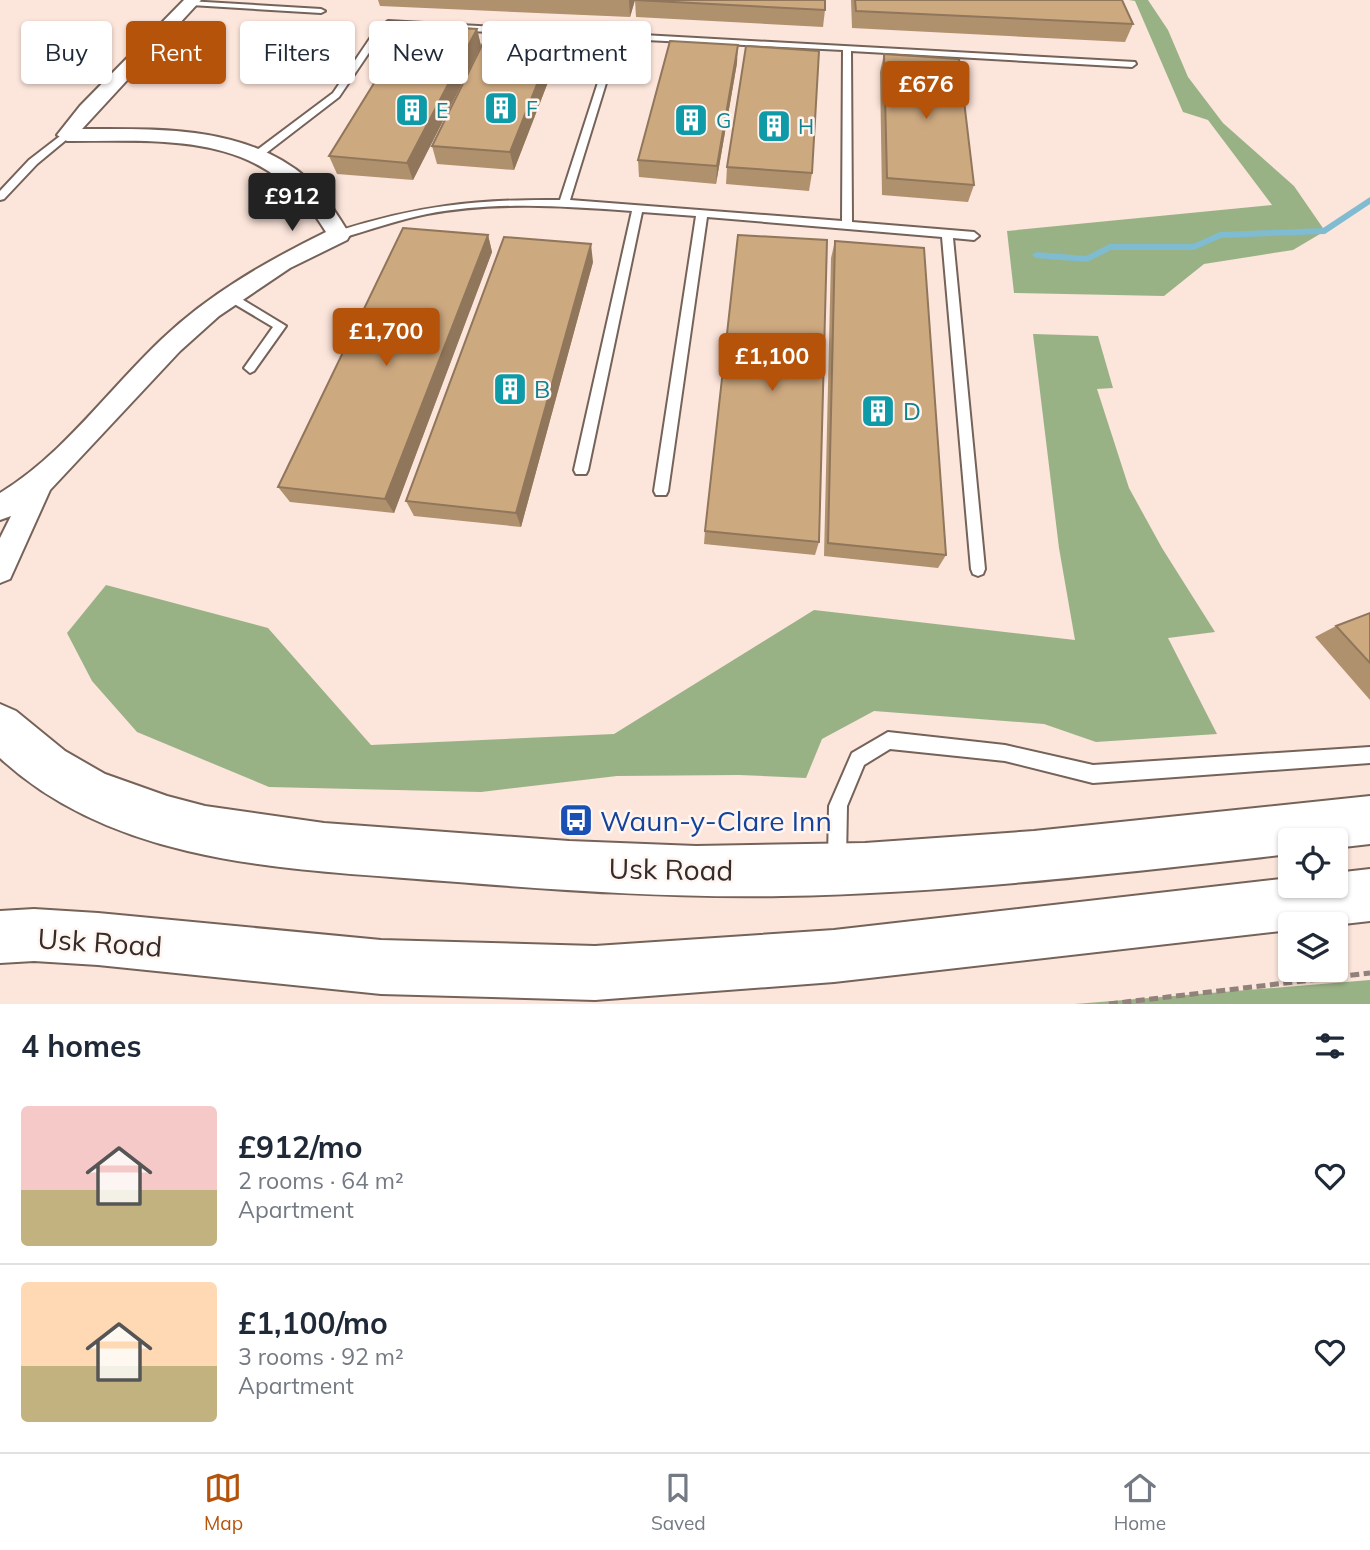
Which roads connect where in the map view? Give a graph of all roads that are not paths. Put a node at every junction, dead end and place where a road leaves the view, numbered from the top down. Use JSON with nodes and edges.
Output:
{"nodes":[{"id":1,"x":192,"y":1,"type":"edge"},
{"id":2,"x":321,"y":10,"type":"dead end"},
{"id":3,"x":847,"y":48,"type":"junction"},
{"id":4,"x":1132,"y":64,"type":"dead end"},
{"id":5,"x":602,"y":84,"type":"edge"},
{"id":6,"x":68,"y":135,"type":"junction"},
{"id":7,"x":257,"y":155,"type":"junction"},
{"id":8,"x":0,"y":197,"type":"edge"},
{"id":9,"x":564,"y":202,"type":"junction"},
{"id":10,"x":638,"y":208,"type":"junction"},
{"id":11,"x":702,"y":213,"type":"junction"},
{"id":12,"x":847,"y":224,"type":"junction"},
{"id":13,"x":947,"y":234,"type":"junction"},
{"id":14,"x":339,"y":235,"type":"junction"},
{"id":15,"x":974,"y":236,"type":"dead end"},
{"id":16,"x":230,"y":296,"type":"junction"},
{"id":17,"x":250,"y":369,"type":"dead end"},
{"id":18,"x":581,"y":470,"type":"dead end"},
{"id":19,"x":40,"y":483,"type":"junction"},
{"id":20,"x":661,"y":491,"type":"dead end"},
{"id":21,"x":0,"y":508,"type":"edge"},
{"id":22,"x":978,"y":569,"type":"dead end"},
{"id":23,"x":0,"y":570,"type":"edge"},
{"id":24,"x":0,"y":727,"type":"edge"},
{"id":25,"x":1370,"y":755,"type":"edge"},
{"id":26,"x":1370,"y":820,"type":"edge"},
{"id":27,"x":837,"y":868,"type":"junction"},
{"id":28,"x":1370,"y":895,"type":"edge"},
{"id":29,"x":0,"y":937,"type":"edge"}],
"edges":[{"from":1,"to":2,"type":"lane"},
{"from":1,"to":6,"type":"street"},
{"from":3,"to":4,"type":"lane"},
{"from":3,"to":7,"type":"lane"},
{"from":3,"to":12,"type":"lane"},
{"from":5,"to":9,"type":"lane"},
{"from":6,"to":7,"type":"street"},
{"from":6,"to":8,"type":"lane"},
{"from":7,"to":14,"type":"street"},
{"from":9,"to":10,"type":"lane"},
{"from":9,"to":14,"type":"lane"},
{"from":10,"to":11,"type":"lane"},
{"from":10,"to":18,"type":"lane"},
{"from":11,"to":12,"type":"lane"},
{"from":11,"to":20,"type":"lane"},
{"from":12,"to":13,"type":"lane"},
{"from":13,"to":15,"type":"lane"},
{"from":13,"to":22,"type":"lane"},
{"from":14,"to":16,"type":"street"},
{"from":16,"to":17,"type":"lane"},
{"from":16,"to":19,"type":"street"},
{"from":19,"to":21,"type":"street"},
{"from":19,"to":23,"type":"street"},
{"from":24,"to":27,"type":"highway","name":"Usk Road"},
{"from":25,"to":27,"type":"lane"},
{"from":26,"to":27,"type":"highway","name":"Usk Road"},
{"from":28,"to":29,"type":"highway","name":"Usk Road"}]}
